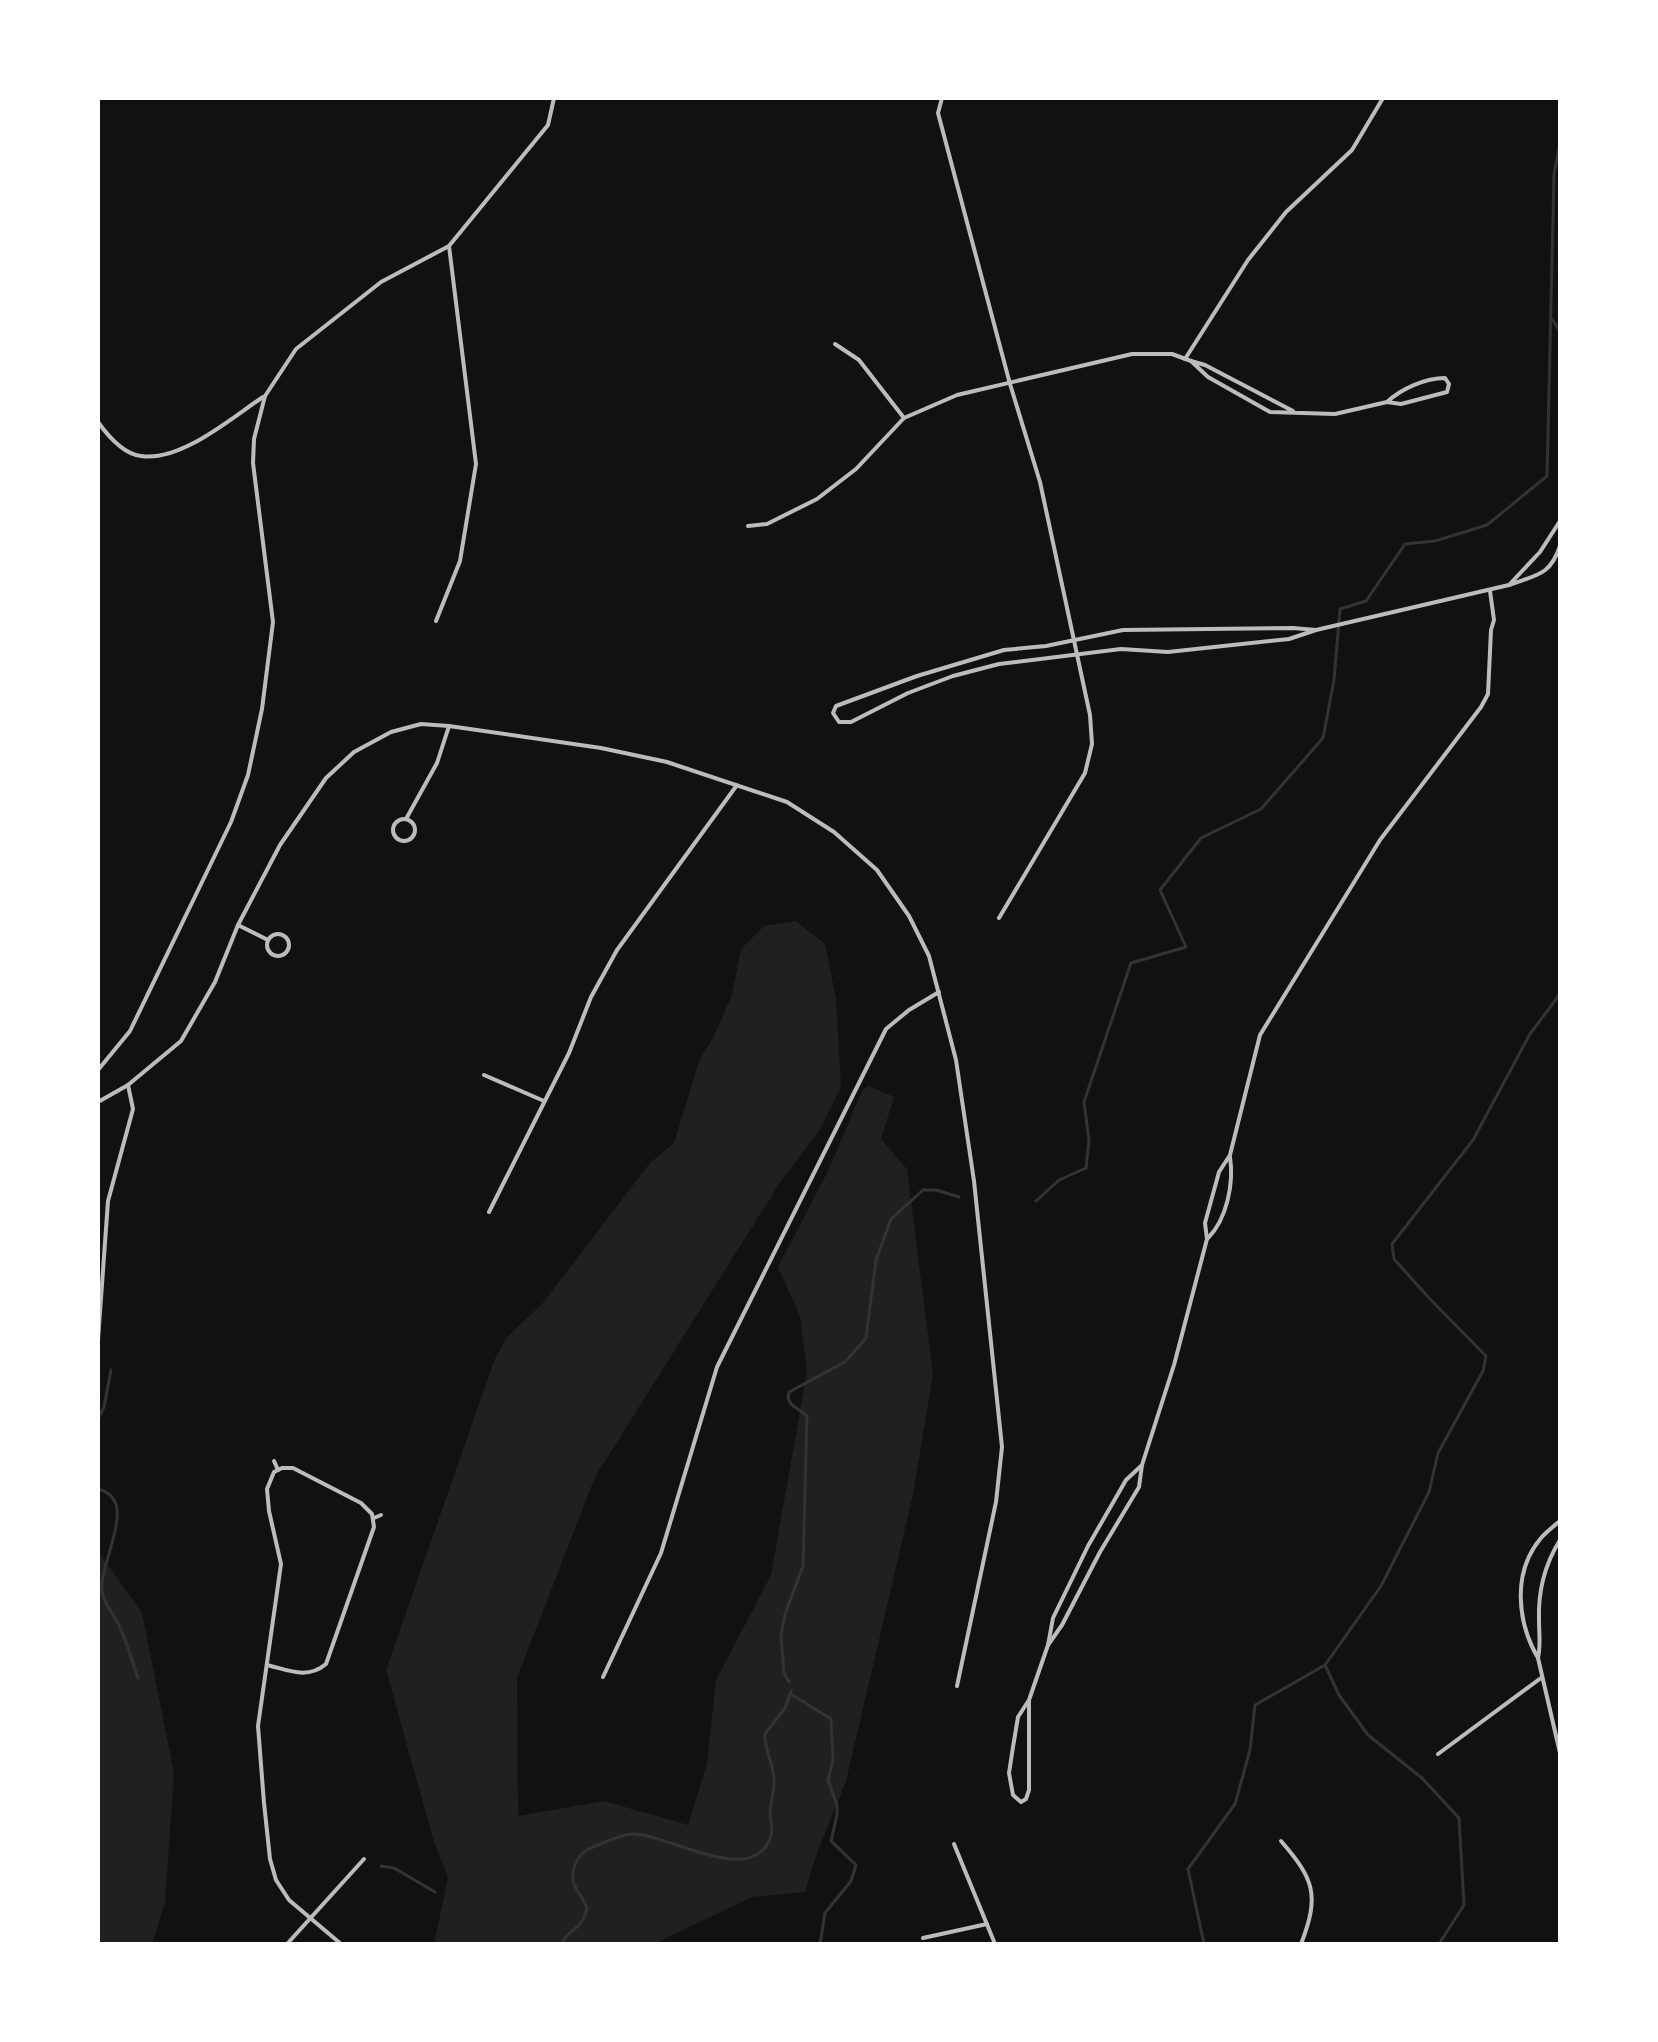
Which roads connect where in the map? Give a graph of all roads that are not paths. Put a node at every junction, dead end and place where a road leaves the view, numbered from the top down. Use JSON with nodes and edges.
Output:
{"nodes":[{"id":1,"x":554,"y":98,"type":"edge"},
{"id":2,"x":942,"y":98,"type":"edge"},
{"id":3,"x":1383,"y":98,"type":"edge"},
{"id":4,"x":449,"y":246,"type":"junction"},
{"id":5,"x":835,"y":344,"type":"dead end"},
{"id":6,"x":1188,"y":360,"type":"junction"},
{"id":7,"x":1010,"y":384,"type":"junction"},
{"id":8,"x":265,"y":396,"type":"junction"},
{"id":9,"x":1387,"y":402,"type":"junction"},
{"id":10,"x":1293,"y":411,"type":"junction"},
{"id":11,"x":904,"y":418,"type":"junction"},
{"id":12,"x":98,"y":422,"type":"edge"},
{"id":13,"x":1560,"y":521,"type":"edge"},
{"id":14,"x":748,"y":526,"type":"dead end"},
{"id":15,"x":1560,"y":546,"type":"edge"},
{"id":16,"x":1509,"y":585,"type":"junction"},
{"id":17,"x":1490,"y":591,"type":"junction"},
{"id":18,"x":436,"y":621,"type":"dead end"},
{"id":19,"x":1316,"y":630,"type":"junction"},
{"id":20,"x":1074,"y":640,"type":"junction"},
{"id":21,"x":1077,"y":653,"type":"junction"},
{"id":22,"x":449,"y":726,"type":"junction"},
{"id":23,"x":737,"y":785,"type":"junction"},
{"id":24,"x":406,"y":819,"type":"junction"},
{"id":25,"x":999,"y":918,"type":"dead end"},
{"id":26,"x":238,"y":925,"type":"junction"},
{"id":27,"x":268,"y":940,"type":"junction"},
{"id":28,"x":939,"y":992,"type":"junction"},
{"id":29,"x":98,"y":1070,"type":"edge"},
{"id":30,"x":484,"y":1075,"type":"dead end"},
{"id":31,"x":128,"y":1085,"type":"junction"},
{"id":32,"x":544,"y":1101,"type":"junction"},
{"id":33,"x":98,"y":1102,"type":"edge"},
{"id":34,"x":1230,"y":1155,"type":"junction"},
{"id":35,"x":489,"y":1212,"type":"dead end"},
{"id":36,"x":1207,"y":1239,"type":"junction"},
{"id":37,"x":98,"y":1340,"type":"edge"},
{"id":38,"x":274,"y":1461,"type":"dead end"},
{"id":39,"x":1142,"y":1465,"type":"junction"},
{"id":40,"x":278,"y":1470,"type":"junction"},
{"id":41,"x":381,"y":1515,"type":"dead end"},
{"id":42,"x":374,"y":1518,"type":"junction"},
{"id":43,"x":1560,"y":1521,"type":"edge"},
{"id":44,"x":1560,"y":1540,"type":"edge"},
{"id":45,"x":1048,"y":1645,"type":"junction"},
{"id":46,"x":1538,"y":1658,"type":"junction"},
{"id":47,"x":267,"y":1665,"type":"junction"},
{"id":48,"x":318,"y":1671,"type":"junction"},
{"id":49,"x":321,"y":1677,"type":"dead end"},
{"id":50,"x":603,"y":1677,"type":"dead end"},
{"id":51,"x":1541,"y":1678,"type":"junction"},
{"id":52,"x":957,"y":1686,"type":"dead end"},
{"id":53,"x":1029,"y":1700,"type":"junction"},
{"id":54,"x":1560,"y":1753,"type":"edge"},
{"id":55,"x":1438,"y":1754,"type":"dead end"},
{"id":56,"x":1281,"y":1841,"type":"dead end"},
{"id":57,"x":954,"y":1844,"type":"dead end"},
{"id":58,"x":364,"y":1859,"type":"dead end"},
{"id":59,"x":311,"y":1917,"type":"junction"},
{"id":60,"x":987,"y":1924,"type":"junction"},
{"id":61,"x":923,"y":1938,"type":"dead end"},
{"id":62,"x":287,"y":1944,"type":"edge"},
{"id":63,"x":341,"y":1944,"type":"edge"},
{"id":64,"x":995,"y":1944,"type":"edge"},
{"id":65,"x":1301,"y":1944,"type":"edge"}],
"edges":[{"from":1,"to":4,"type":"street"},
{"from":2,"to":7,"type":"street"},
{"from":3,"to":6,"type":"street"},
{"from":4,"to":8,"type":"street"},
{"from":4,"to":18,"type":"street"},
{"from":5,"to":11,"type":"street"},
{"from":6,"to":7,"type":"street"},
{"from":6,"to":10,"type":"street"},
{"from":6,"to":10,"type":"street"},
{"from":7,"to":11,"type":"street"},
{"from":7,"to":20,"type":"street"},
{"from":8,"to":12,"type":"street"},
{"from":8,"to":29,"type":"street"},
{"from":9,"to":9,"type":"street"},
{"from":9,"to":10,"type":"street"},
{"from":11,"to":14,"type":"street"},
{"from":13,"to":16,"type":"street"},
{"from":15,"to":16,"type":"street"},
{"from":16,"to":17,"type":"street"},
{"from":17,"to":19,"type":"street"},
{"from":17,"to":34,"type":"street"},
{"from":19,"to":20,"type":"street"},
{"from":19,"to":21,"type":"street"},
{"from":20,"to":21,"type":"street"},
{"from":20,"to":21,"type":"street"},
{"from":21,"to":25,"type":"street"},
{"from":22,"to":23,"type":"street"},
{"from":22,"to":24,"type":"street"},
{"from":22,"to":26,"type":"street"},
{"from":23,"to":28,"type":"street"},
{"from":23,"to":32,"type":"street"},
{"from":24,"to":24,"type":"street"},
{"from":26,"to":27,"type":"street"},
{"from":26,"to":31,"type":"street"},
{"from":27,"to":27,"type":"street"},
{"from":28,"to":50,"type":"street"},
{"from":28,"to":52,"type":"street"},
{"from":30,"to":32,"type":"street"},
{"from":31,"to":33,"type":"street"},
{"from":31,"to":37,"type":"street"},
{"from":32,"to":35,"type":"street"},
{"from":34,"to":36,"type":"street"},
{"from":34,"to":36,"type":"street"},
{"from":36,"to":39,"type":"street"},
{"from":38,"to":40,"type":"street"},
{"from":39,"to":45,"type":"street"},
{"from":39,"to":45,"type":"street"},
{"from":40,"to":42,"type":"street"},
{"from":40,"to":47,"type":"street"},
{"from":41,"to":42,"type":"street"},
{"from":42,"to":48,"type":"street"},
{"from":43,"to":46,"type":"street"},
{"from":44,"to":46,"type":"street"},
{"from":45,"to":53,"type":"street"},
{"from":46,"to":51,"type":"street"},
{"from":47,"to":48,"type":"street"},
{"from":47,"to":59,"type":"street"},
{"from":48,"to":49,"type":"street"},
{"from":51,"to":54,"type":"street"},
{"from":51,"to":55,"type":"street"},
{"from":53,"to":53,"type":"street"},
{"from":56,"to":65,"type":"street"},
{"from":57,"to":60,"type":"street"},
{"from":58,"to":59,"type":"street"},
{"from":59,"to":62,"type":"street"},
{"from":59,"to":63,"type":"street"},
{"from":60,"to":61,"type":"street"},
{"from":60,"to":64,"type":"street"}]}
